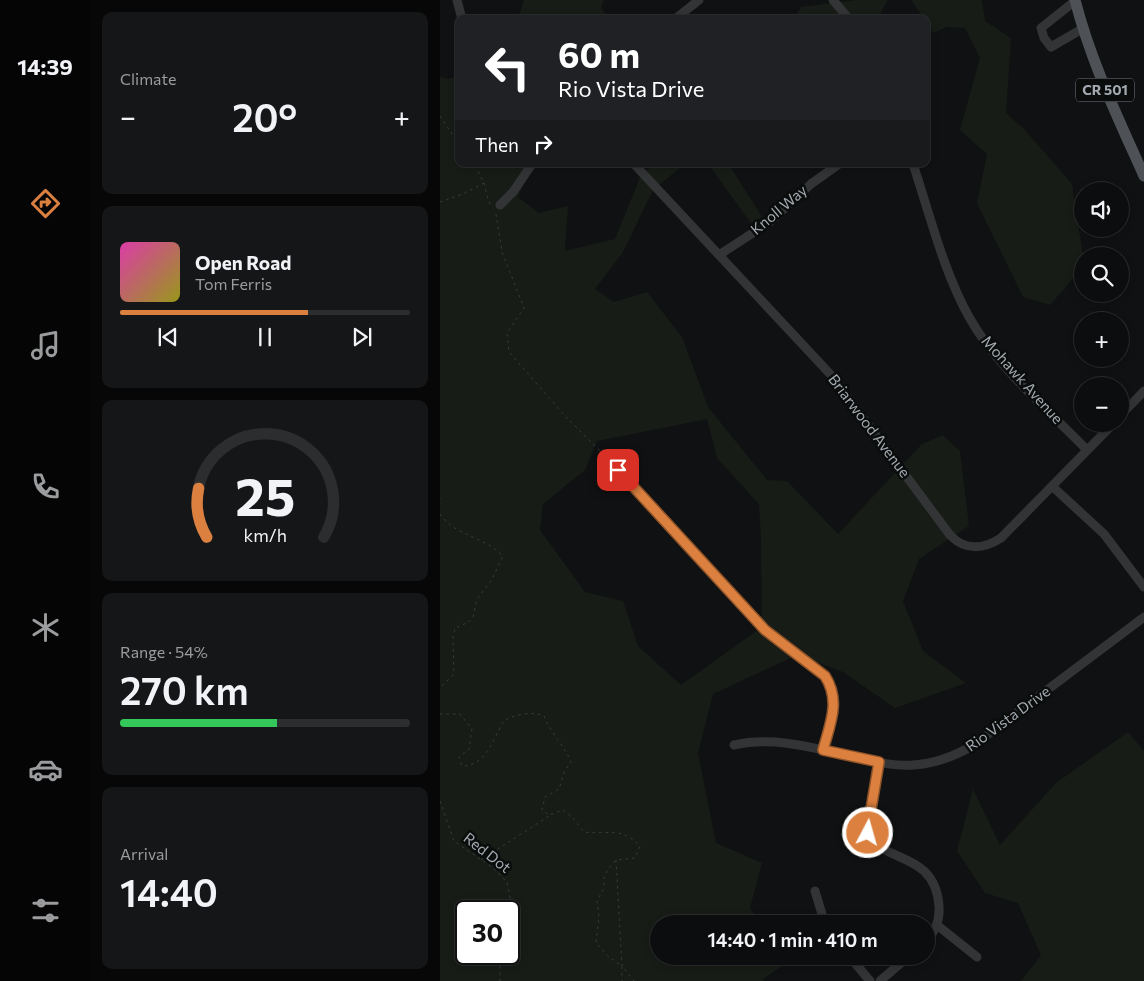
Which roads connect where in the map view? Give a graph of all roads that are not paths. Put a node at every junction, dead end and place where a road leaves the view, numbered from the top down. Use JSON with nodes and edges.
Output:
{"nodes":[{"id":1,"x":457,"y":0,"type":"edge"},
{"id":2,"x":699,"y":0,"type":"edge"},
{"id":3,"x":833,"y":0,"type":"edge"},
{"id":4,"x":1075,"y":1,"type":"edge"},
{"id":5,"x":461,"y":15,"type":"edge"},
{"id":6,"x":680,"y":15,"type":"edge"},
{"id":7,"x":846,"y":15,"type":"edge"},
{"id":8,"x":1082,"y":29,"type":"junction"},
{"id":9,"x":530,"y":167,"type":"edge"},
{"id":10,"x":637,"y":167,"type":"edge"},
{"id":11,"x":835,"y":167,"type":"edge"},
{"id":12,"x":914,"y":167,"type":"edge"},
{"id":13,"x":1144,"y":176,"type":"edge"},
{"id":14,"x":500,"y":205,"type":"dead end"},
{"id":15,"x":719,"y":255,"type":"junction"},
{"id":16,"x":1144,"y":391,"type":"edge"},
{"id":17,"x":1129,"y":407,"type":"edge"},
{"id":18,"x":1104,"y":432,"type":"edge"},
{"id":19,"x":1087,"y":450,"type":"junction"},
{"id":20,"x":618,"y":470,"type":"road end"},
{"id":21,"x":1053,"y":487,"type":"junction"},
{"id":22,"x":1144,"y":586,"type":"edge"},
{"id":23,"x":1144,"y":617,"type":"edge"},
{"id":24,"x":734,"y":744,"type":"dead end"},
{"id":25,"x":823,"y":750,"type":"junction"},
{"id":26,"x":879,"y":762,"type":"junction"},
{"id":27,"x":815,"y":891,"type":"dead end"},
{"id":28,"x":822,"y":915,"type":"edge"},
{"id":29,"x":937,"y":925,"type":"junction"},
{"id":30,"x":935,"y":928,"type":"edge"},
{"id":31,"x":978,"y":957,"type":"dead end"},
{"id":32,"x":857,"y":965,"type":"edge"},
{"id":33,"x":899,"y":965,"type":"edge"},
{"id":34,"x":870,"y":981,"type":"edge"},
{"id":35,"x":880,"y":981,"type":"edge"}],
"edges":[{"from":1,"to":5,"type":"street"},
{"from":2,"to":6,"type":"street"},
{"from":3,"to":7,"type":"street"},
{"from":4,"to":8,"type":"main road","number":"CR 501"},
{"from":4,"to":8,"type":"street"},
{"from":8,"to":13,"type":"main road","number":"CR 501"},
{"from":9,"to":14,"type":"street"},
{"from":10,"to":15,"type":"street","name":"Briarwood Avenue"},
{"from":11,"to":15,"type":"street","name":"Knoll Way"},
{"from":12,"to":19,"type":"street","name":"Mohawk Avenue"},
{"from":15,"to":21,"type":"street","name":"Briarwood Avenue"},
{"from":16,"to":17,"type":"street"},
{"from":18,"to":19,"type":"street","name":"Briarwood Avenue"},
{"from":19,"to":21,"type":"street","name":"Briarwood Avenue"},
{"from":20,"to":25,"type":"street"},
{"from":21,"to":22,"type":"street"},
{"from":23,"to":26,"type":"street","name":"Rio Vista Drive"},
{"from":24,"to":25,"type":"street","name":"Rio Vista Drive"},
{"from":25,"to":26,"type":"street","name":"Rio Vista Drive"},
{"from":26,"to":29,"type":"street"},
{"from":27,"to":28,"type":"street"},
{"from":29,"to":30,"type":"street"},
{"from":29,"to":31,"type":"street"},
{"from":32,"to":34,"type":"street"},
{"from":33,"to":35,"type":"street"}]}
